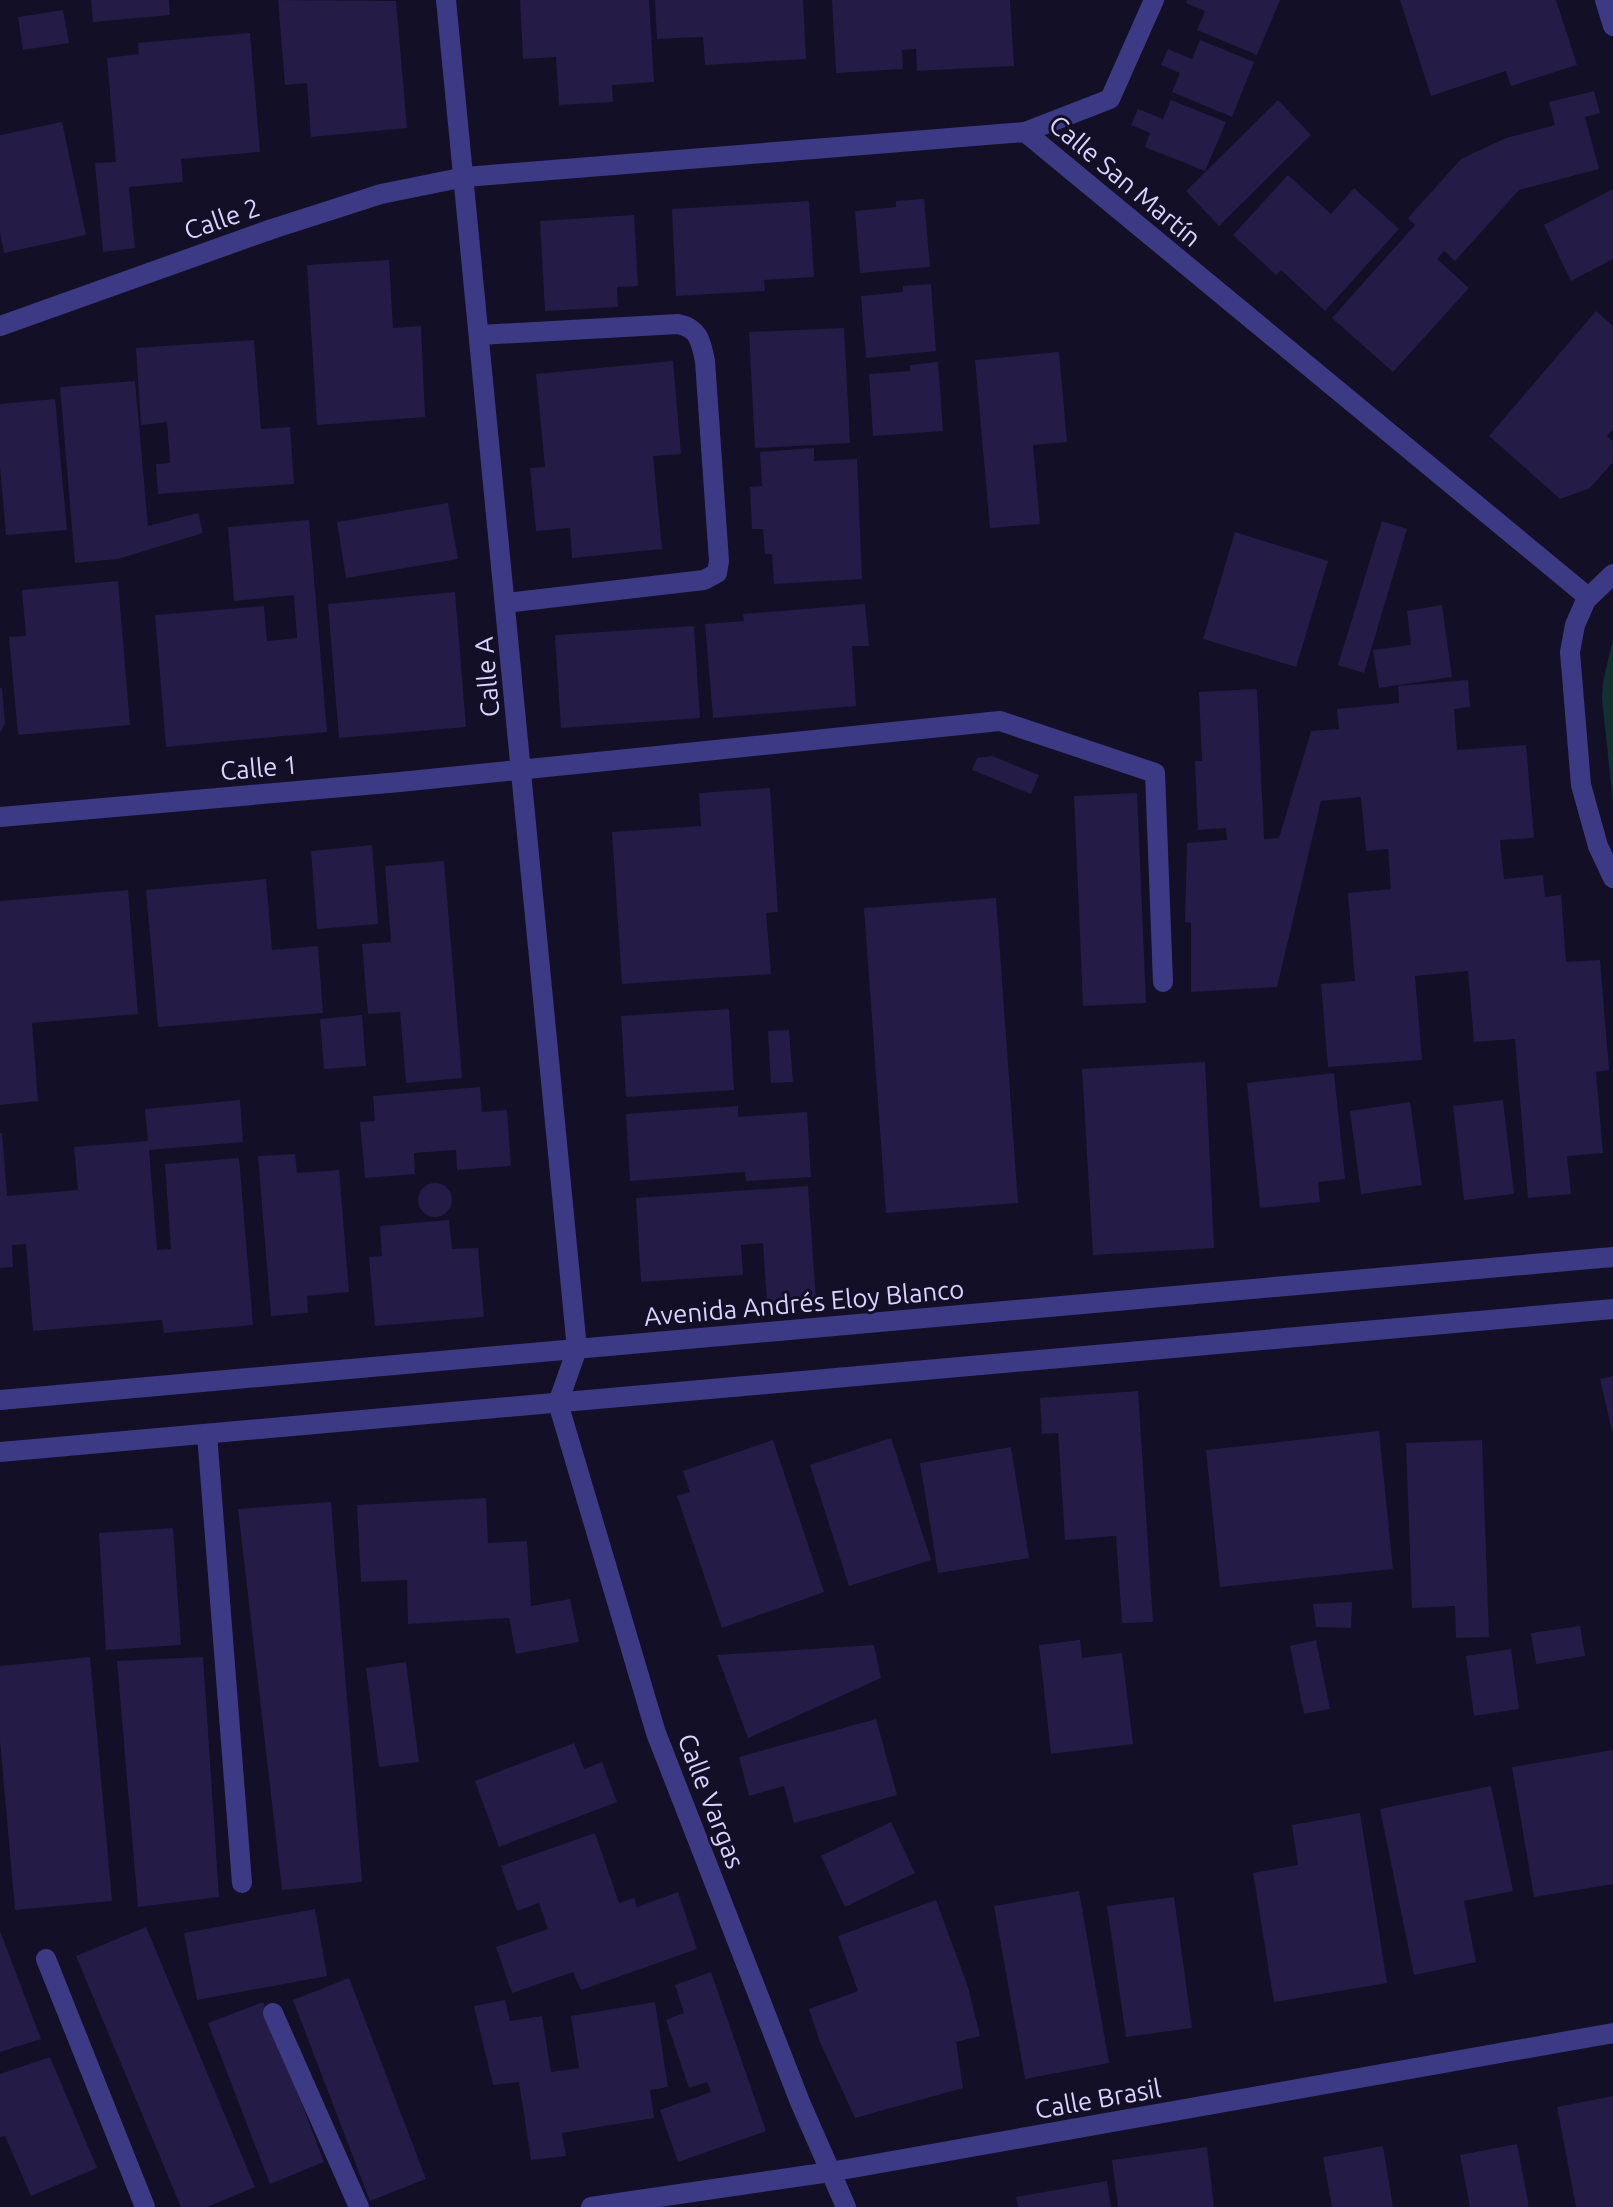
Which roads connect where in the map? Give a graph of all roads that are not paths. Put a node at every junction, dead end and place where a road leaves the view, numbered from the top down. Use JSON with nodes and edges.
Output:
{"nodes":[{"id":1,"x":446,"y":0,"type":"edge"},
{"id":2,"x":1154,"y":0,"type":"edge"},
{"id":3,"x":1605,"y":0,"type":"edge"},
{"id":4,"x":1613,"y":26,"type":"edge"},
{"id":5,"x":1025,"y":132,"type":"junction"},
{"id":6,"x":465,"y":177,"type":"junction"},
{"id":7,"x":0,"y":326,"type":"edge"},
{"id":8,"x":480,"y":335,"type":"junction"},
{"id":9,"x":1613,"y":574,"type":"edge"},
{"id":10,"x":1588,"y":597,"type":"junction"},
{"id":11,"x":506,"y":603,"type":"junction"},
{"id":12,"x":522,"y":770,"type":"junction"},
{"id":13,"x":0,"y":817,"type":"edge"},
{"id":14,"x":1613,"y":878,"type":"edge"},
{"id":15,"x":1163,"y":982,"type":"dead end"},
{"id":16,"x":1613,"y":1257,"type":"edge"},
{"id":17,"x":1613,"y":1309,"type":"edge"},
{"id":18,"x":577,"y":1349,"type":"junction"},
{"id":19,"x":0,"y":1400,"type":"edge"},
{"id":20,"x":558,"y":1403,"type":"junction"},
{"id":21,"x":207,"y":1434,"type":"junction"},
{"id":22,"x":0,"y":1452,"type":"edge"},
{"id":23,"x":242,"y":1883,"type":"dead end"},
{"id":24,"x":46,"y":1959,"type":"dead end"},
{"id":25,"x":273,"y":2013,"type":"dead end"},
{"id":26,"x":1613,"y":2033,"type":"edge"},
{"id":27,"x":830,"y":2172,"type":"junction"},
{"id":28,"x":145,"y":2207,"type":"edge"},
{"id":29,"x":359,"y":2207,"type":"edge"},
{"id":30,"x":591,"y":2207,"type":"edge"},
{"id":31,"x":846,"y":2207,"type":"edge"}],
"edges":[{"from":1,"to":6,"type":"street","name":"Calle A"},
{"from":2,"to":5,"type":"street"},
{"from":3,"to":4,"type":"street"},
{"from":5,"to":6,"type":"street","name":"Calle San Martín"},
{"from":5,"to":10,"type":"street","name":"Calle San Martín"},
{"from":6,"to":7,"type":"street","name":"Calle 2"},
{"from":6,"to":8,"type":"street","name":"Calle A"},
{"from":8,"to":11,"type":"street","name":"Calle A"},
{"from":8,"to":11,"type":"street"},
{"from":9,"to":10,"type":"street"},
{"from":10,"to":14,"type":"street"},
{"from":11,"to":12,"type":"street","name":"Calle A"},
{"from":12,"to":13,"type":"street","name":"Calle 1"},
{"from":12,"to":15,"type":"street","name":"Calle 1"},
{"from":12,"to":18,"type":"street","name":"Calle A"},
{"from":16,"to":18,"type":"street","name":"Avenida Andrés Eloy Blanco"},
{"from":17,"to":20,"type":"street"},
{"from":18,"to":19,"type":"street","name":"Avenida Andrés Eloy Blanco"},
{"from":18,"to":20,"type":"street"},
{"from":20,"to":21,"type":"street"},
{"from":20,"to":27,"type":"street","name":"Calle Vargas"},
{"from":21,"to":22,"type":"street"},
{"from":21,"to":23,"type":"street"},
{"from":24,"to":28,"type":"street"},
{"from":25,"to":29,"type":"street"},
{"from":26,"to":27,"type":"street","name":"Calle Brasil"},
{"from":27,"to":30,"type":"street","name":"Calle Brasil"},
{"from":27,"to":31,"type":"street","name":"Calle Vargas"}]}
